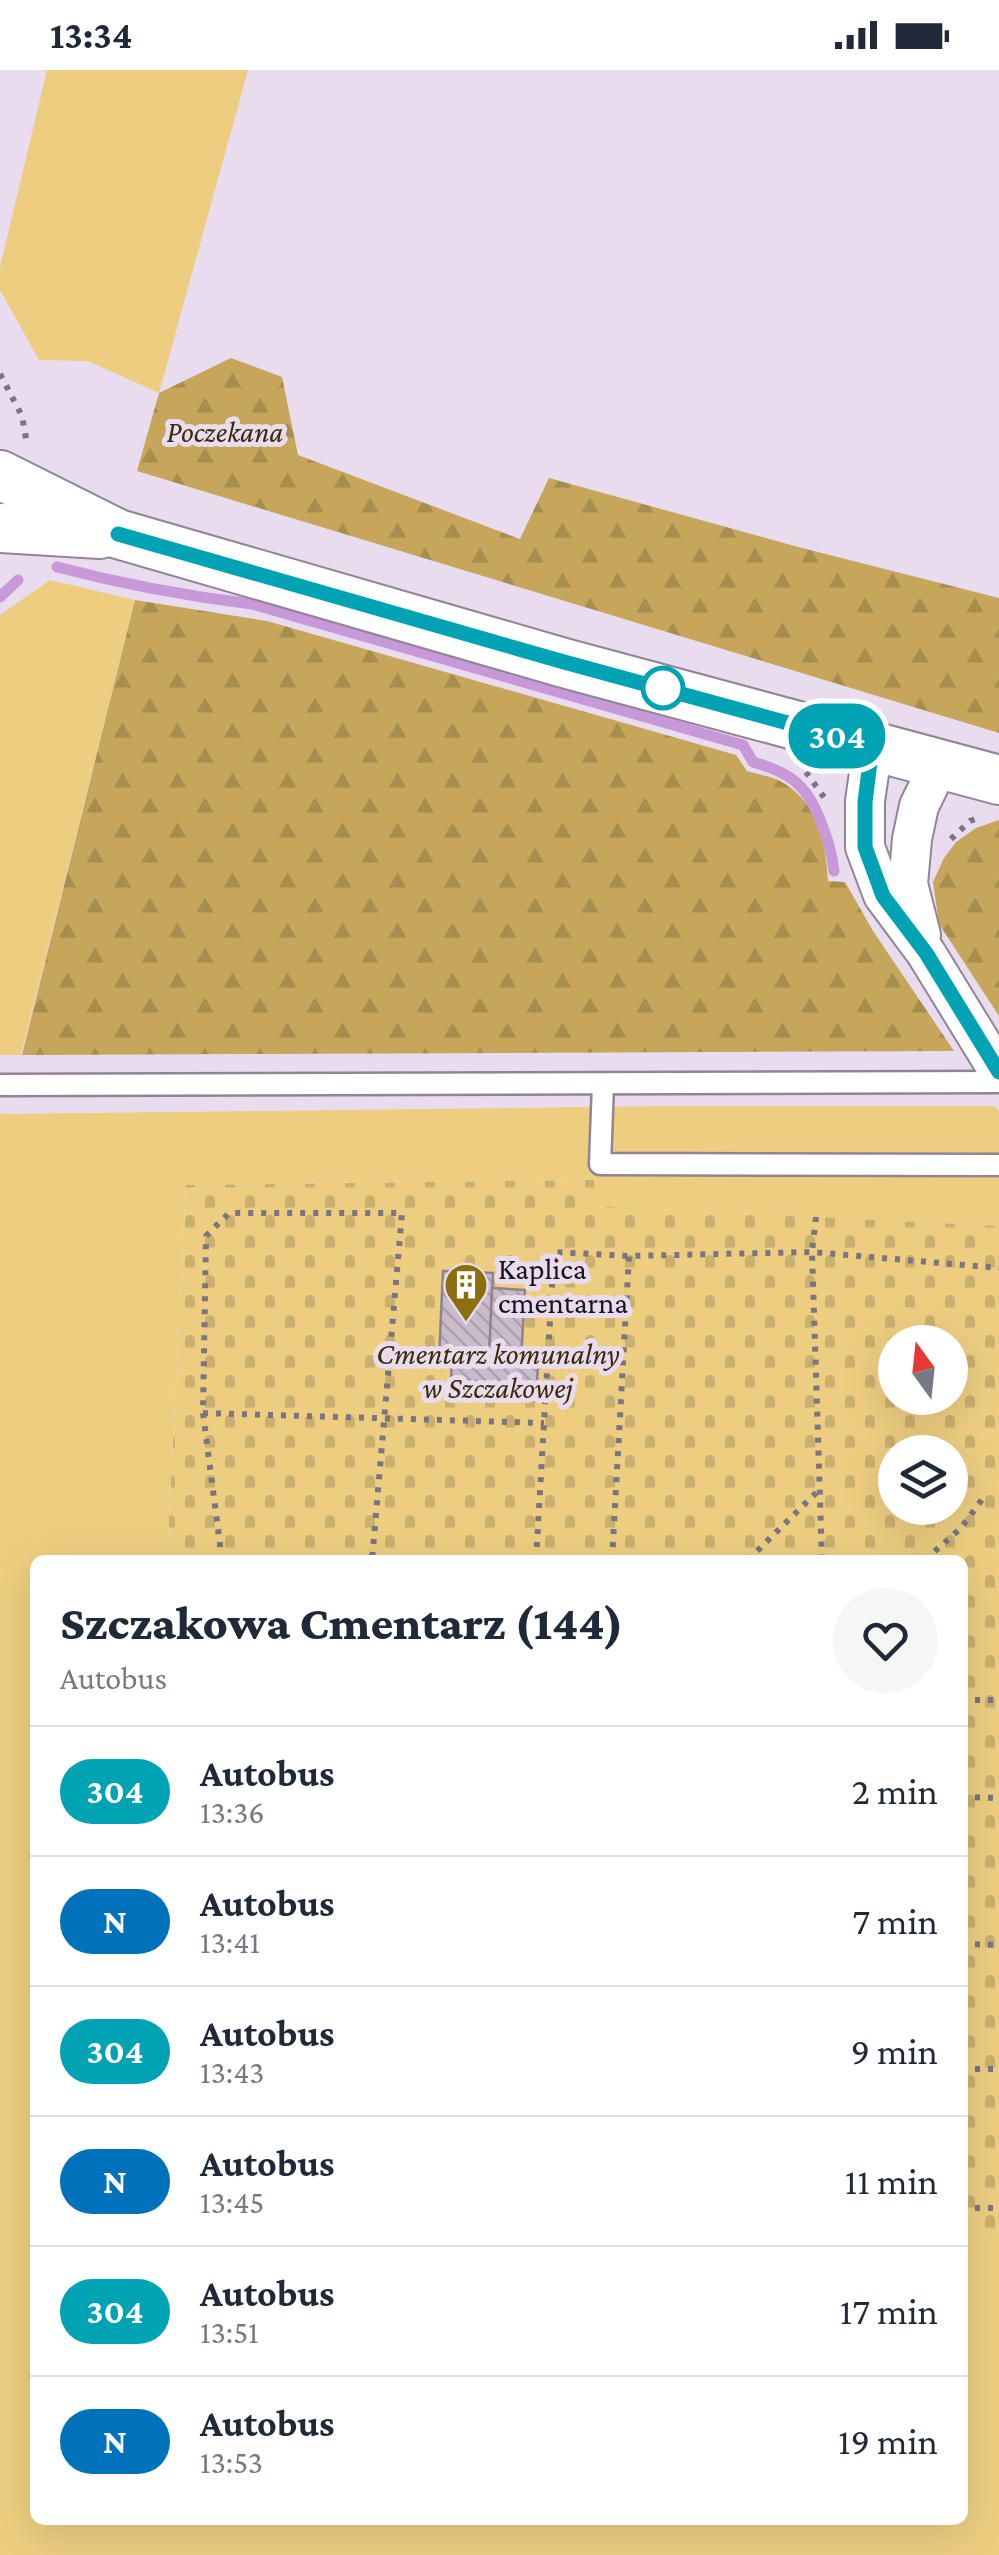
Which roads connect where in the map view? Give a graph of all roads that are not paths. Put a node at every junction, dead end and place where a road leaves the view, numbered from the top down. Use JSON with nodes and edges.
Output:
{"nodes":[{"id":1,"x":14,"y":465,"type":"edge"},
{"id":2,"x":0,"y":528,"type":"edge"},
{"id":3,"x":118,"y":534,"type":"junction"},
{"id":4,"x":872,"y":746,"type":"junction"},
{"id":5,"x":940,"y":764,"type":"junction"},
{"id":6,"x":999,"y":780,"type":"edge"},
{"id":7,"x":926,"y":953,"type":"junction"},
{"id":8,"x":999,"y":1072,"type":"edge"},
{"id":9,"x":999,"y":1082,"type":"edge"},
{"id":10,"x":604,"y":1084,"type":"junction"},
{"id":11,"x":0,"y":1085,"type":"edge"},
{"id":12,"x":999,"y":1164,"type":"edge"}],
"edges":[{"from":1,"to":3,"type":"street"},
{"from":2,"to":3,"type":"street"},
{"from":3,"to":4,"type":"street"},
{"from":4,"to":5,"type":"street"},
{"from":4,"to":7,"type":"street"},
{"from":5,"to":6,"type":"street"},
{"from":5,"to":7,"type":"street"},
{"from":7,"to":8,"type":"street"},
{"from":9,"to":10,"type":"lane"},
{"from":10,"to":11,"type":"lane"},
{"from":10,"to":12,"type":"lane"}]}
